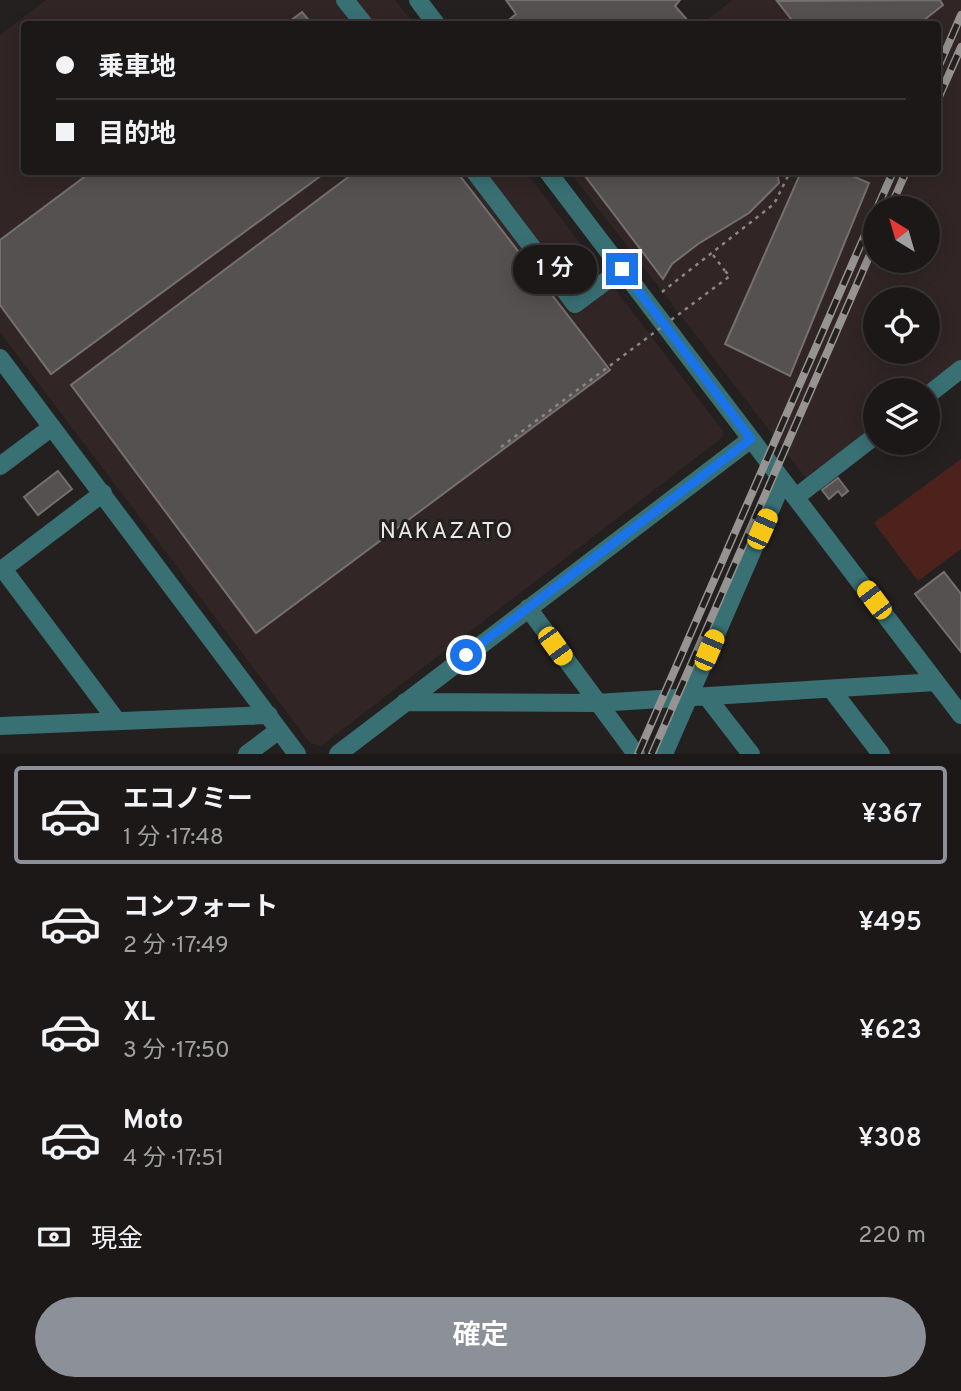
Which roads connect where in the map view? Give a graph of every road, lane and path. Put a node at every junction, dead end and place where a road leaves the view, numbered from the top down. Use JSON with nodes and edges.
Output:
{"nodes":[{"id":1,"x":345,"y":0,"type":"edge"},
{"id":2,"x":418,"y":0,"type":"edge"},
{"id":3,"x":362,"y":21,"type":"edge"},
{"id":4,"x":434,"y":21,"type":"edge"},
{"id":5,"x":477,"y":175,"type":"edge"},
{"id":6,"x":550,"y":175,"type":"edge"},
{"id":7,"x":789,"y":175,"type":"edge"},
{"id":8,"x":713,"y":254,"type":"junction"},
{"id":9,"x":622,"y":269,"type":"junction"},
{"id":10,"x":660,"y":294,"type":"dead end"},
{"id":11,"x":0,"y":358,"type":"edge"},
{"id":12,"x":961,"y":369,"type":"edge"},
{"id":13,"x":940,"y":386,"type":"edge"},
{"id":14,"x":51,"y":427,"type":"junction"},
{"id":15,"x":751,"y":439,"type":"junction"},
{"id":16,"x":863,"y":445,"type":"edge"},
{"id":17,"x":501,"y":447,"type":"dead end"},
{"id":18,"x":0,"y":466,"type":"edge"},
{"id":19,"x":783,"y":481,"type":"junction"},
{"id":20,"x":103,"y":493,"type":"junction"},
{"id":21,"x":796,"y":497,"type":"junction"},
{"id":22,"x":1,"y":570,"type":"edge"},
{"id":23,"x":527,"y":608,"type":"junction"},
{"id":24,"x":936,"y":682,"type":"junction"},
{"id":25,"x":831,"y":689,"type":"junction"},
{"id":26,"x":707,"y":697,"type":"junction"},
{"id":27,"x":688,"y":698,"type":"junction"},
{"id":28,"x":405,"y":702,"type":"junction"},
{"id":29,"x":596,"y":704,"type":"junction"},
{"id":30,"x":269,"y":715,"type":"junction"},
{"id":31,"x":961,"y":715,"type":"edge"},
{"id":32,"x":117,"y":721,"type":"junction"},
{"id":33,"x":0,"y":726,"type":"edge"},
{"id":34,"x":279,"y":730,"type":"junction"},
{"id":35,"x":632,"y":752,"type":"edge"},
{"id":36,"x":247,"y":754,"type":"edge"},
{"id":37,"x":297,"y":754,"type":"edge"},
{"id":38,"x":338,"y":754,"type":"edge"},
{"id":39,"x":664,"y":754,"type":"edge"},
{"id":40,"x":751,"y":754,"type":"edge"},
{"id":41,"x":881,"y":754,"type":"edge"}],
"edges":[{"from":1,"to":3,"type":"street"},
{"from":2,"to":4,"type":"street"},
{"from":5,"to":9,"type":"street"},
{"from":6,"to":9,"type":"street"},
{"from":7,"to":8,"type":"path"},
{"from":8,"to":10,"type":"path"},
{"from":8,"to":17,"type":"path","bridge":true},
{"from":9,"to":15,"type":"street"},
{"from":11,"to":14,"type":"street"},
{"from":12,"to":13,"type":"street"},
{"from":14,"to":18,"type":"street"},
{"from":14,"to":20,"type":"street"},
{"from":15,"to":19,"type":"street"},
{"from":15,"to":23,"type":"street"},
{"from":16,"to":21,"type":"street"},
{"from":19,"to":21,"type":"street"},
{"from":19,"to":27,"type":"street"},
{"from":20,"to":22,"type":"street"},
{"from":20,"to":30,"type":"street"},
{"from":21,"to":24,"type":"street"},
{"from":22,"to":32,"type":"street"},
{"from":23,"to":28,"type":"street"},
{"from":23,"to":29,"type":"street"},
{"from":24,"to":25,"type":"street"},
{"from":24,"to":31,"type":"street"},
{"from":25,"to":26,"type":"street"},
{"from":25,"to":41,"type":"street"},
{"from":26,"to":27,"type":"street"},
{"from":26,"to":40,"type":"street"},
{"from":27,"to":29,"type":"street"},
{"from":27,"to":39,"type":"street"},
{"from":28,"to":29,"type":"street"},
{"from":28,"to":38,"type":"street"},
{"from":29,"to":35,"type":"street"},
{"from":30,"to":32,"type":"street"},
{"from":30,"to":34,"type":"street"},
{"from":32,"to":33,"type":"street"},
{"from":34,"to":36,"type":"street"},
{"from":34,"to":37,"type":"street"}]}
